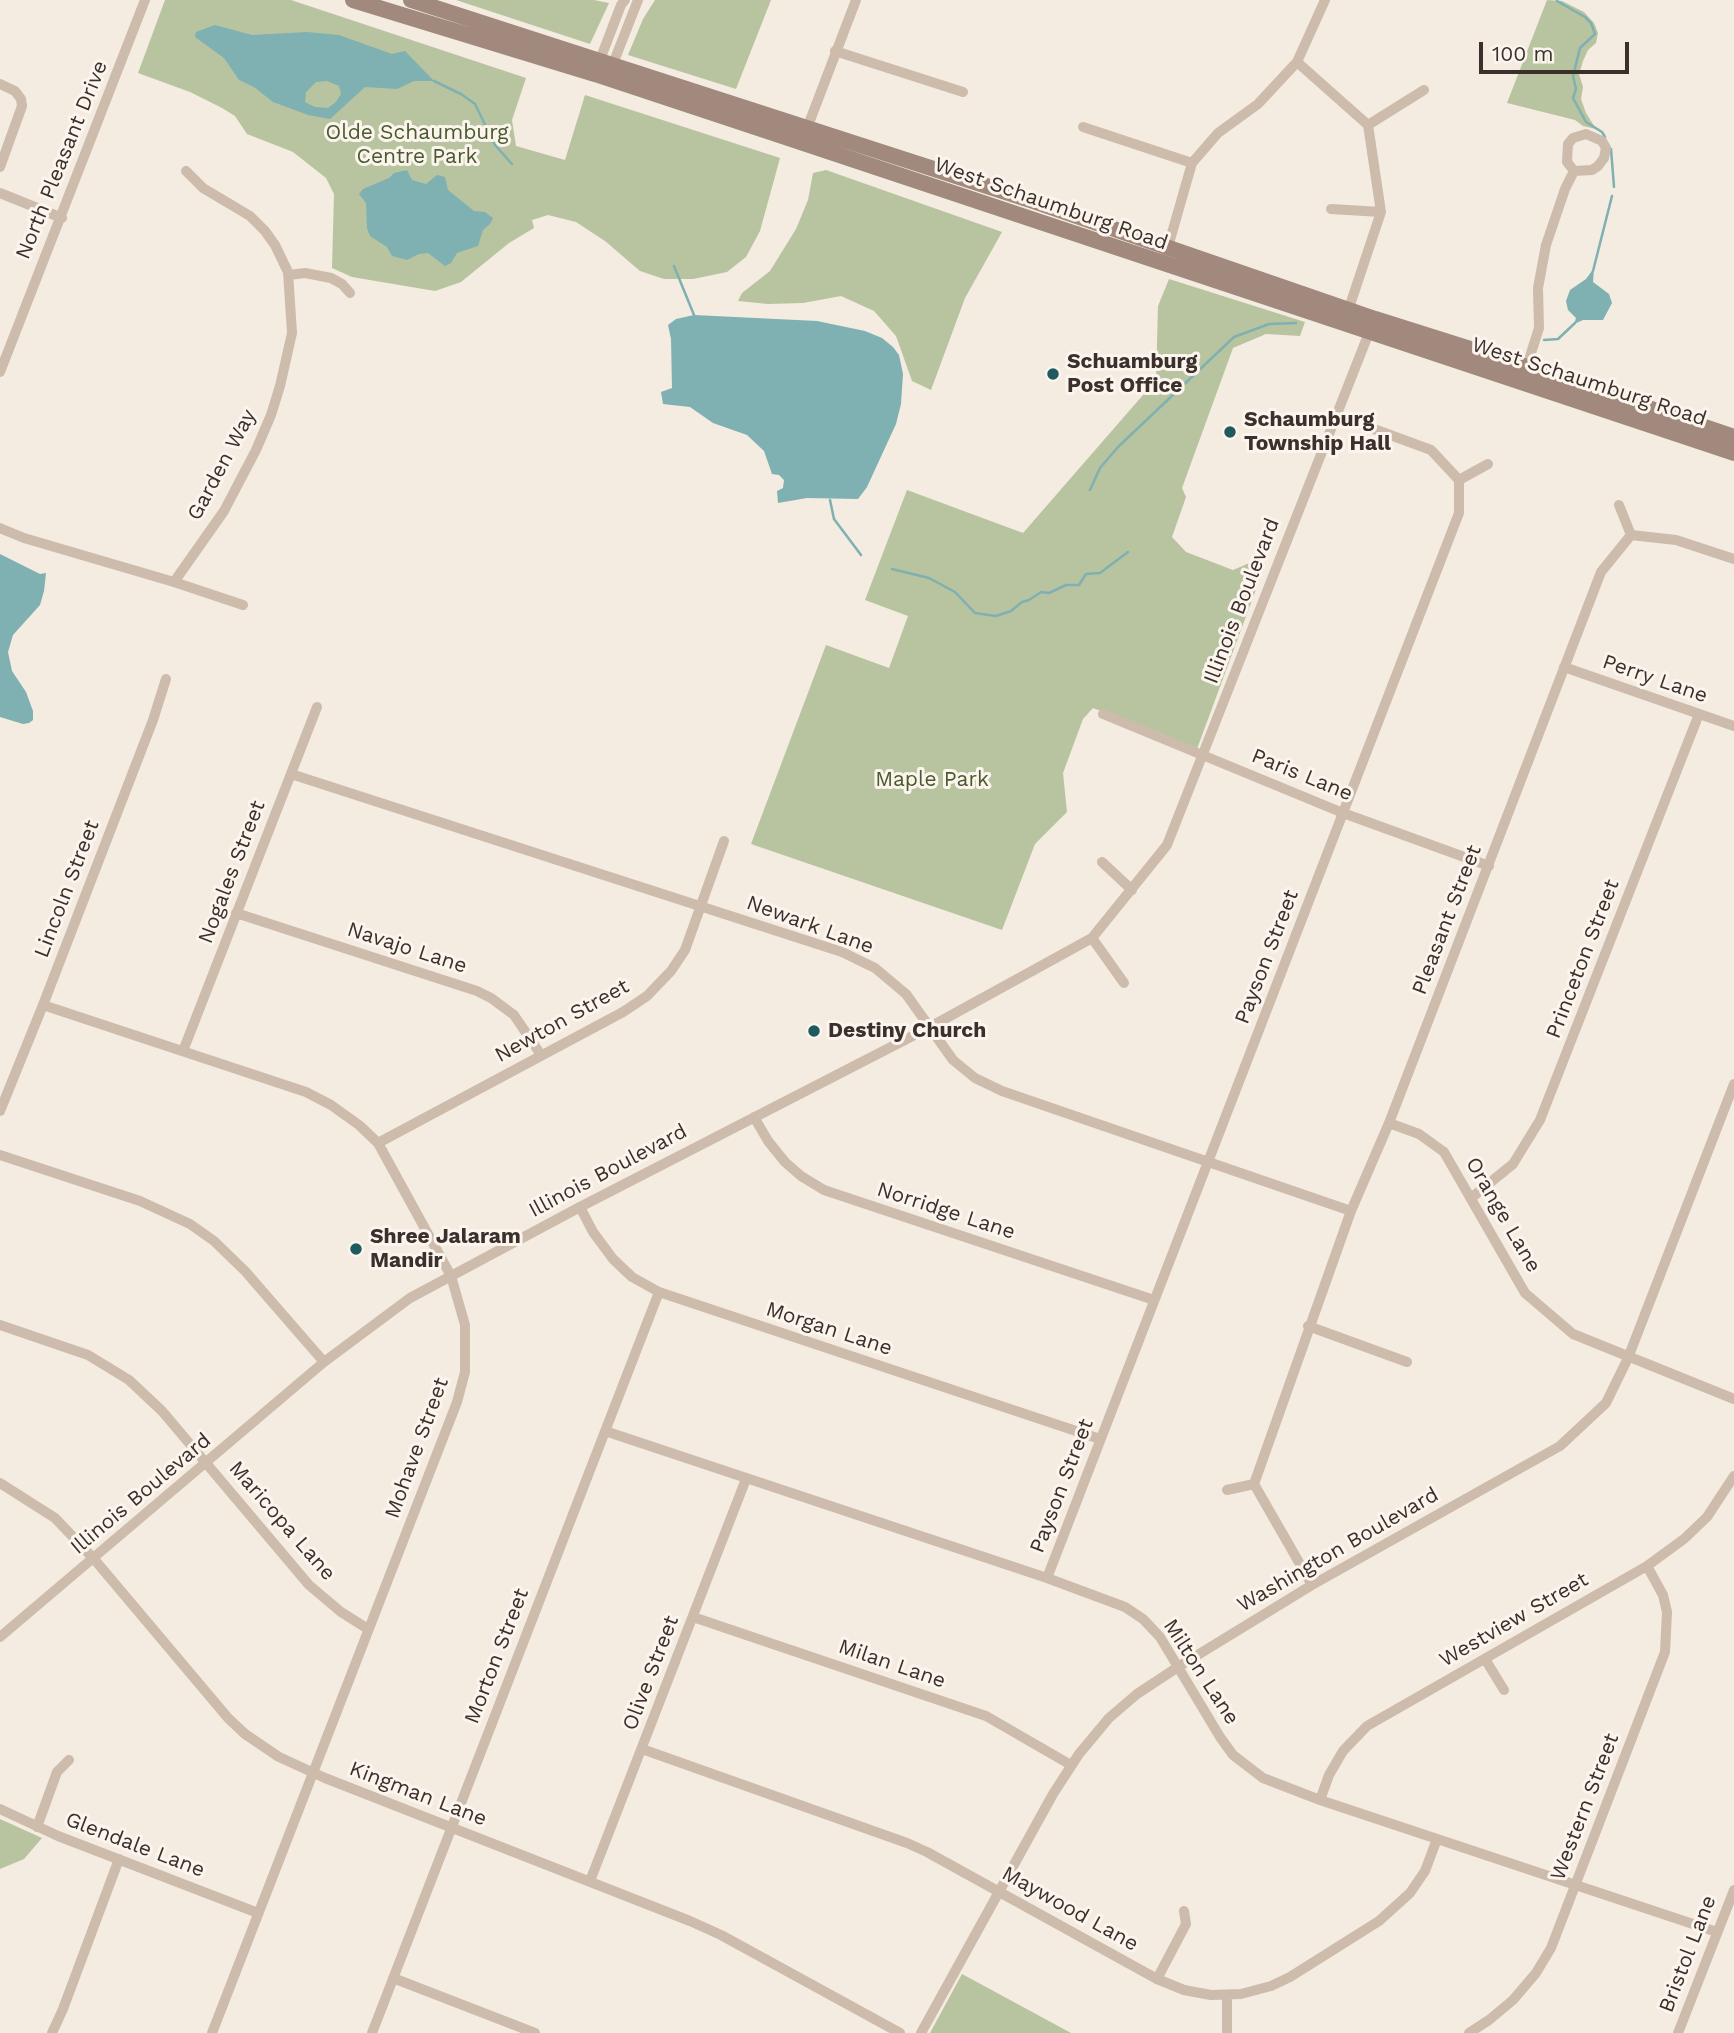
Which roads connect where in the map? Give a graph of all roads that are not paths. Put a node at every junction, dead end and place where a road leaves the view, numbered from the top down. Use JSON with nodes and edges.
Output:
{"nodes":[{"id":1,"x":145,"y":0,"type":"edge"},
{"id":2,"x":353,"y":0,"type":"edge"},
{"id":3,"x":411,"y":0,"type":"edge"},
{"id":4,"x":625,"y":0,"type":"edge"},
{"id":5,"x":638,"y":0,"type":"edge"},
{"id":6,"x":856,"y":0,"type":"edge"},
{"id":7,"x":1325,"y":0,"type":"edge"},
{"id":8,"x":835,"y":51,"type":"junction"},
{"id":9,"x":1297,"y":62,"type":"junction"},
{"id":10,"x":604,"y":69,"type":"junction"},
{"id":11,"x":0,"y":84,"type":"edge"},
{"id":12,"x":1424,"y":90,"type":"dead end"},
{"id":13,"x":962,"y":92,"type":"dead end"},
{"id":14,"x":1368,"y":125,"type":"junction"},
{"id":15,"x":1083,"y":127,"type":"dead end"},
{"id":16,"x":804,"y":135,"type":"junction"},
{"id":17,"x":1192,"y":163,"type":"junction"},
{"id":18,"x":0,"y":167,"type":"edge"},
{"id":19,"x":186,"y":171,"type":"dead end"},
{"id":20,"x":1574,"y":171,"type":"dead end"},
{"id":21,"x":0,"y":193,"type":"edge"},
{"id":22,"x":1331,"y":209,"type":"dead end"},
{"id":23,"x":1381,"y":212,"type":"junction"},
{"id":24,"x":62,"y":218,"type":"junction"},
{"id":25,"x":1166,"y":256,"type":"junction"},
{"id":26,"x":289,"y":275,"type":"junction"},
{"id":27,"x":350,"y":293,"type":"dead end"},
{"id":28,"x":1346,"y":316,"type":"junction"},
{"id":29,"x":1372,"y":325,"type":"junction"},
{"id":30,"x":0,"y":373,"type":"edge"},
{"id":31,"x":1525,"y":374,"type":"junction"},
{"id":32,"x":1336,"y":415,"type":"junction"},
{"id":33,"x":1734,"y":437,"type":"edge"},
{"id":34,"x":1734,"y":453,"type":"edge"},
{"id":35,"x":1488,"y":464,"type":"dead end"},
{"id":36,"x":1459,"y":480,"type":"junction"},
{"id":37,"x":1619,"y":505,"type":"dead end"},
{"id":38,"x":0,"y":528,"type":"edge"},
{"id":39,"x":1631,"y":535,"type":"junction"},
{"id":40,"x":1734,"y":559,"type":"edge"},
{"id":41,"x":174,"y":582,"type":"junction"},
{"id":42,"x":243,"y":605,"type":"dead end"},
{"id":43,"x":1564,"y":667,"type":"junction"},
{"id":44,"x":166,"y":679,"type":"dead end"},
{"id":45,"x":317,"y":707,"type":"dead end"},
{"id":46,"x":1103,"y":714,"type":"dead end"},
{"id":47,"x":1699,"y":714,"type":"junction"},
{"id":48,"x":1734,"y":726,"type":"edge"},
{"id":49,"x":1203,"y":755,"type":"junction"},
{"id":50,"x":291,"y":774,"type":"junction"},
{"id":51,"x":1343,"y":813,"type":"junction"},
{"id":52,"x":724,"y":841,"type":"dead end"},
{"id":53,"x":1102,"y":862,"type":"dead end"},
{"id":54,"x":1489,"y":866,"type":"junction"},
{"id":55,"x":1132,"y":890,"type":"junction"},
{"id":56,"x":701,"y":907,"type":"junction"},
{"id":57,"x":236,"y":913,"type":"junction"},
{"id":58,"x":1092,"y":938,"type":"junction"},
{"id":59,"x":1124,"y":983,"type":"dead end"},
{"id":60,"x":43,"y":1005,"type":"junction"},
{"id":61,"x":930,"y":1027,"type":"junction"},
{"id":62,"x":183,"y":1051,"type":"junction"},
{"id":63,"x":541,"y":1055,"type":"junction"},
{"id":64,"x":1734,"y":1084,"type":"edge"},
{"id":65,"x":0,"y":1111,"type":"edge"},
{"id":66,"x":754,"y":1117,"type":"junction"},
{"id":67,"x":1389,"y":1123,"type":"junction"},
{"id":68,"x":378,"y":1143,"type":"junction"},
{"id":69,"x":0,"y":1155,"type":"edge"},
{"id":70,"x":1208,"y":1161,"type":"junction"},
{"id":71,"x":1471,"y":1198,"type":"junction"},
{"id":72,"x":580,"y":1207,"type":"junction"},
{"id":73,"x":1350,"y":1211,"type":"junction"},
{"id":74,"x":451,"y":1276,"type":"junction"},
{"id":75,"x":659,"y":1293,"type":"junction"},
{"id":76,"x":1154,"y":1300,"type":"junction"},
{"id":77,"x":0,"y":1325,"type":"edge"},
{"id":78,"x":1308,"y":1326,"type":"junction"},
{"id":79,"x":1628,"y":1358,"type":"junction"},
{"id":80,"x":324,"y":1362,"type":"junction"},
{"id":81,"x":1406,"y":1362,"type":"dead end"},
{"id":82,"x":1734,"y":1399,"type":"edge"},
{"id":83,"x":606,"y":1432,"type":"junction"},
{"id":84,"x":1100,"y":1439,"type":"junction"},
{"id":85,"x":207,"y":1464,"type":"junction"},
{"id":86,"x":1734,"y":1476,"type":"edge"},
{"id":87,"x":746,"y":1479,"type":"junction"},
{"id":88,"x":0,"y":1483,"type":"edge"},
{"id":89,"x":1254,"y":1484,"type":"junction"},
{"id":90,"x":1227,"y":1490,"type":"dead end"},
{"id":91,"x":94,"y":1559,"type":"junction"},
{"id":92,"x":1647,"y":1566,"type":"junction"},
{"id":93,"x":1047,"y":1578,"type":"junction"},
{"id":94,"x":1312,"y":1585,"type":"junction"},
{"id":95,"x":693,"y":1617,"type":"junction"},
{"id":96,"x":368,"y":1629,"type":"junction"},
{"id":97,"x":0,"y":1637,"type":"edge"},
{"id":98,"x":1485,"y":1659,"type":"junction"},
{"id":99,"x":1178,"y":1667,"type":"junction"},
{"id":100,"x":1504,"y":1690,"type":"dead end"},
{"id":101,"x":642,"y":1749,"type":"junction"},
{"id":102,"x":69,"y":1760,"type":"dead end"},
{"id":103,"x":1071,"y":1765,"type":"junction"},
{"id":104,"x":313,"y":1773,"type":"junction"},
{"id":105,"x":1320,"y":1800,"type":"junction"},
{"id":106,"x":0,"y":1809,"type":"edge"},
{"id":107,"x":37,"y":1828,"type":"junction"},
{"id":108,"x":451,"y":1828,"type":"junction"},
{"id":109,"x":1437,"y":1839,"type":"junction"},
{"id":110,"x":119,"y":1859,"type":"junction"},
{"id":111,"x":590,"y":1881,"type":"junction"},
{"id":112,"x":1576,"y":1885,"type":"junction"},
{"id":113,"x":1734,"y":1890,"type":"edge"},
{"id":114,"x":1000,"y":1891,"type":"junction"},
{"id":115,"x":1184,"y":1911,"type":"dead end"},
{"id":116,"x":258,"y":1913,"type":"junction"},
{"id":117,"x":1717,"y":1932,"type":"junction"},
{"id":118,"x":393,"y":1978,"type":"junction"},
{"id":119,"x":1157,"y":1979,"type":"junction"},
{"id":120,"x":1227,"y":1995,"type":"junction"},
{"id":121,"x":52,"y":2033,"type":"edge"},
{"id":122,"x":212,"y":2033,"type":"edge"},
{"id":123,"x":372,"y":2033,"type":"edge"},
{"id":124,"x":535,"y":2033,"type":"edge"},
{"id":125,"x":900,"y":2033,"type":"edge"},
{"id":126,"x":921,"y":2033,"type":"edge"},
{"id":127,"x":1227,"y":2033,"type":"edge"},
{"id":128,"x":1469,"y":2033,"type":"edge"},
{"id":129,"x":1678,"y":2033,"type":"edge"}],
"edges":[{"from":1,"to":24,"type":"street","name":"North Pleasant Drive"},
{"from":2,"to":10,"type":"main road","name":"West Schaumburg Road"},
{"from":3,"to":10,"type":"main road","name":"West Schaumburg Road"},
{"from":4,"to":10,"type":"street"},
{"from":5,"to":10,"type":"street"},
{"from":6,"to":8,"type":"street"},
{"from":7,"to":9,"type":"street"},
{"from":8,"to":13,"type":"street"},
{"from":8,"to":16,"type":"street"},
{"from":9,"to":14,"type":"street"},
{"from":9,"to":17,"type":"street"},
{"from":10,"to":16,"type":"main road","name":"West Schaumburg Road"},
{"from":11,"to":18,"type":"street"},
{"from":12,"to":14,"type":"street"},
{"from":14,"to":23,"type":"street"},
{"from":15,"to":17,"type":"street"},
{"from":16,"to":25,"type":"main road","name":"West Schaumburg Road"},
{"from":17,"to":25,"type":"street"},
{"from":19,"to":26,"type":"street","name":"Garden Way"},
{"from":20,"to":31,"type":"street"},
{"from":21,"to":24,"type":"street"},
{"from":22,"to":23,"type":"street"},
{"from":23,"to":28,"type":"street"},
{"from":24,"to":30,"type":"street","name":"North Pleasant Drive"},
{"from":25,"to":28,"type":"main road","name":"West Schaumburg Road"},
{"from":26,"to":27,"type":"street"},
{"from":26,"to":41,"type":"street","name":"Garden Way"},
{"from":28,"to":29,"type":"main road","name":"West Schaumburg Road"},
{"from":29,"to":31,"type":"main road","name":"West Schaumburg Road"},
{"from":29,"to":32,"type":"street","name":"Illinois Boulevard"},
{"from":31,"to":33,"type":"main road","name":"West Schaumburg Road"},
{"from":31,"to":34,"type":"main road","name":"West Schaumburg Road"},
{"from":32,"to":36,"type":"street"},
{"from":32,"to":49,"type":"street","name":"Illinois Boulevard"},
{"from":35,"to":36,"type":"street"},
{"from":36,"to":51,"type":"street","name":"Payson Street"},
{"from":37,"to":39,"type":"street"},
{"from":38,"to":41,"type":"street"},
{"from":39,"to":40,"type":"street"},
{"from":39,"to":43,"type":"street","name":"Pleasant Street"},
{"from":41,"to":42,"type":"street"},
{"from":43,"to":47,"type":"street","name":"Perry Lane"},
{"from":43,"to":54,"type":"street","name":"Pleasant Street"},
{"from":44,"to":60,"type":"street","name":"Lincoln Street"},
{"from":45,"to":50,"type":"street","name":"Nogales Street"},
{"from":46,"to":49,"type":"street","name":"Paris Lane"},
{"from":47,"to":48,"type":"street","name":"Perry Lane"},
{"from":47,"to":71,"type":"street","name":"Princeton Street"},
{"from":49,"to":51,"type":"street","name":"Paris Lane"},
{"from":49,"to":55,"type":"street","name":"Illinois Boulevard"},
{"from":50,"to":56,"type":"street","name":"Newark Lane"},
{"from":50,"to":57,"type":"street","name":"Nogales Street"},
{"from":51,"to":54,"type":"street","name":"Paris Lane"},
{"from":51,"to":70,"type":"street","name":"Payson Street"},
{"from":52,"to":56,"type":"street","name":"Newton Street"},
{"from":53,"to":55,"type":"street"},
{"from":54,"to":67,"type":"street","name":"Pleasant Street"},
{"from":55,"to":58,"type":"street","name":"Illinois Boulevard"},
{"from":56,"to":61,"type":"street","name":"Newark Lane"},
{"from":56,"to":63,"type":"street","name":"Newton Street"},
{"from":57,"to":62,"type":"street","name":"Nogales Street"},
{"from":57,"to":63,"type":"street","name":"Navajo Lane"},
{"from":58,"to":59,"type":"street"},
{"from":58,"to":61,"type":"street","name":"Illinois Boulevard"},
{"from":60,"to":62,"type":"street","name":"Mohave Street"},
{"from":60,"to":65,"type":"street","name":"Lincoln Street"},
{"from":61,"to":66,"type":"street","name":"Illinois Boulevard"},
{"from":61,"to":70,"type":"street","name":"Newark Lane"},
{"from":62,"to":68,"type":"street","name":"Mohave Street"},
{"from":63,"to":68,"type":"street","name":"Newton Street"},
{"from":64,"to":79,"type":"street","name":"Washington Boulevard"},
{"from":66,"to":72,"type":"street","name":"Illinois Boulevard"},
{"from":66,"to":76,"type":"street","name":"Norridge Lane"},
{"from":67,"to":71,"type":"street","name":"Orange Lane"},
{"from":67,"to":73,"type":"street","name":"Pleasant Street"},
{"from":68,"to":74,"type":"street","name":"Mohave Street"},
{"from":69,"to":80,"type":"street"},
{"from":70,"to":73,"type":"street","name":"Newark Lane"},
{"from":70,"to":76,"type":"street","name":"Payson Street"},
{"from":71,"to":79,"type":"street","name":"Orange Lane"},
{"from":72,"to":74,"type":"street","name":"Illinois Boulevard"},
{"from":72,"to":75,"type":"street","name":"Morgan Lane"},
{"from":73,"to":78,"type":"street","name":"Pleasant Street"},
{"from":74,"to":80,"type":"street","name":"Illinois Boulevard"},
{"from":74,"to":96,"type":"street","name":"Mohave Street"},
{"from":75,"to":83,"type":"street","name":"Morton Street"},
{"from":75,"to":84,"type":"street","name":"Morgan Lane"},
{"from":76,"to":84,"type":"street","name":"Payson Street"},
{"from":77,"to":85,"type":"street","name":"Maricopa Lane"},
{"from":78,"to":81,"type":"street"},
{"from":78,"to":89,"type":"street","name":"Pleasant Street"},
{"from":79,"to":82,"type":"street","name":"Orange Lane"},
{"from":79,"to":94,"type":"street","name":"Washington Boulevard"},
{"from":80,"to":85,"type":"street","name":"Illinois Boulevard"},
{"from":83,"to":87,"type":"street","name":"Milton Lane"},
{"from":83,"to":108,"type":"street","name":"Morton Street"},
{"from":84,"to":93,"type":"street","name":"Payson Street"},
{"from":85,"to":91,"type":"street","name":"Illinois Boulevard"},
{"from":85,"to":96,"type":"street","name":"Maricopa Lane"},
{"from":86,"to":92,"type":"street","name":"Westview Street"},
{"from":87,"to":93,"type":"street","name":"Milton Lane"},
{"from":87,"to":95,"type":"street","name":"Olive Street"},
{"from":88,"to":91,"type":"street","name":"Kingman Lane"},
{"from":89,"to":90,"type":"street"},
{"from":89,"to":94,"type":"street"},
{"from":91,"to":97,"type":"street","name":"Illinois Boulevard"},
{"from":91,"to":104,"type":"street","name":"Kingman Lane"},
{"from":92,"to":98,"type":"street","name":"Westview Street"},
{"from":92,"to":112,"type":"street","name":"Western Street"},
{"from":93,"to":99,"type":"street","name":"Milton Lane"},
{"from":94,"to":99,"type":"street","name":"Washington Boulevard"},
{"from":95,"to":101,"type":"street","name":"Olive Street"},
{"from":95,"to":103,"type":"street","name":"Milan Lane"},
{"from":96,"to":104,"type":"street","name":"Mohave Street"},
{"from":98,"to":100,"type":"street"},
{"from":98,"to":105,"type":"street","name":"Westview Street"},
{"from":99,"to":103,"type":"street","name":"Washington Boulevard"},
{"from":99,"to":105,"type":"street","name":"Milton Lane"},
{"from":101,"to":111,"type":"street","name":"Olive Street"},
{"from":101,"to":114,"type":"street","name":"Maywood Lane"},
{"from":102,"to":107,"type":"street"},
{"from":103,"to":114,"type":"street","name":"Washington Boulevard"},
{"from":104,"to":108,"type":"street","name":"Kingman Lane"},
{"from":104,"to":116,"type":"street","name":"Mohave Street"},
{"from":105,"to":109,"type":"street","name":"Milton Lane"},
{"from":106,"to":107,"type":"street","name":"Glendale Lane"},
{"from":107,"to":110,"type":"street","name":"Glendale Lane"},
{"from":108,"to":111,"type":"street","name":"Kingman Lane"},
{"from":108,"to":118,"type":"street","name":"Morton Street"},
{"from":109,"to":112,"type":"street","name":"Milton Lane"},
{"from":109,"to":120,"type":"street","name":"Maywood Lane"},
{"from":110,"to":116,"type":"street","name":"Glendale Lane"},
{"from":110,"to":121,"type":"street"},
{"from":111,"to":125,"type":"street","name":"Kingman Lane"},
{"from":112,"to":117,"type":"street","name":"Milton Lane"},
{"from":112,"to":128,"type":"street","name":"Western Street"},
{"from":113,"to":117,"type":"street","name":"Bristol Lane"},
{"from":114,"to":119,"type":"street","name":"Maywood Lane"},
{"from":114,"to":126,"type":"street","name":"Washington Boulevard"},
{"from":115,"to":119,"type":"street"},
{"from":116,"to":122,"type":"street","name":"Mohave Street"},
{"from":117,"to":129,"type":"street","name":"Bristol Lane"},
{"from":118,"to":123,"type":"street","name":"Morton Street"},
{"from":118,"to":124,"type":"street"},
{"from":119,"to":120,"type":"street","name":"Maywood Lane"},
{"from":120,"to":127,"type":"street"}]}
